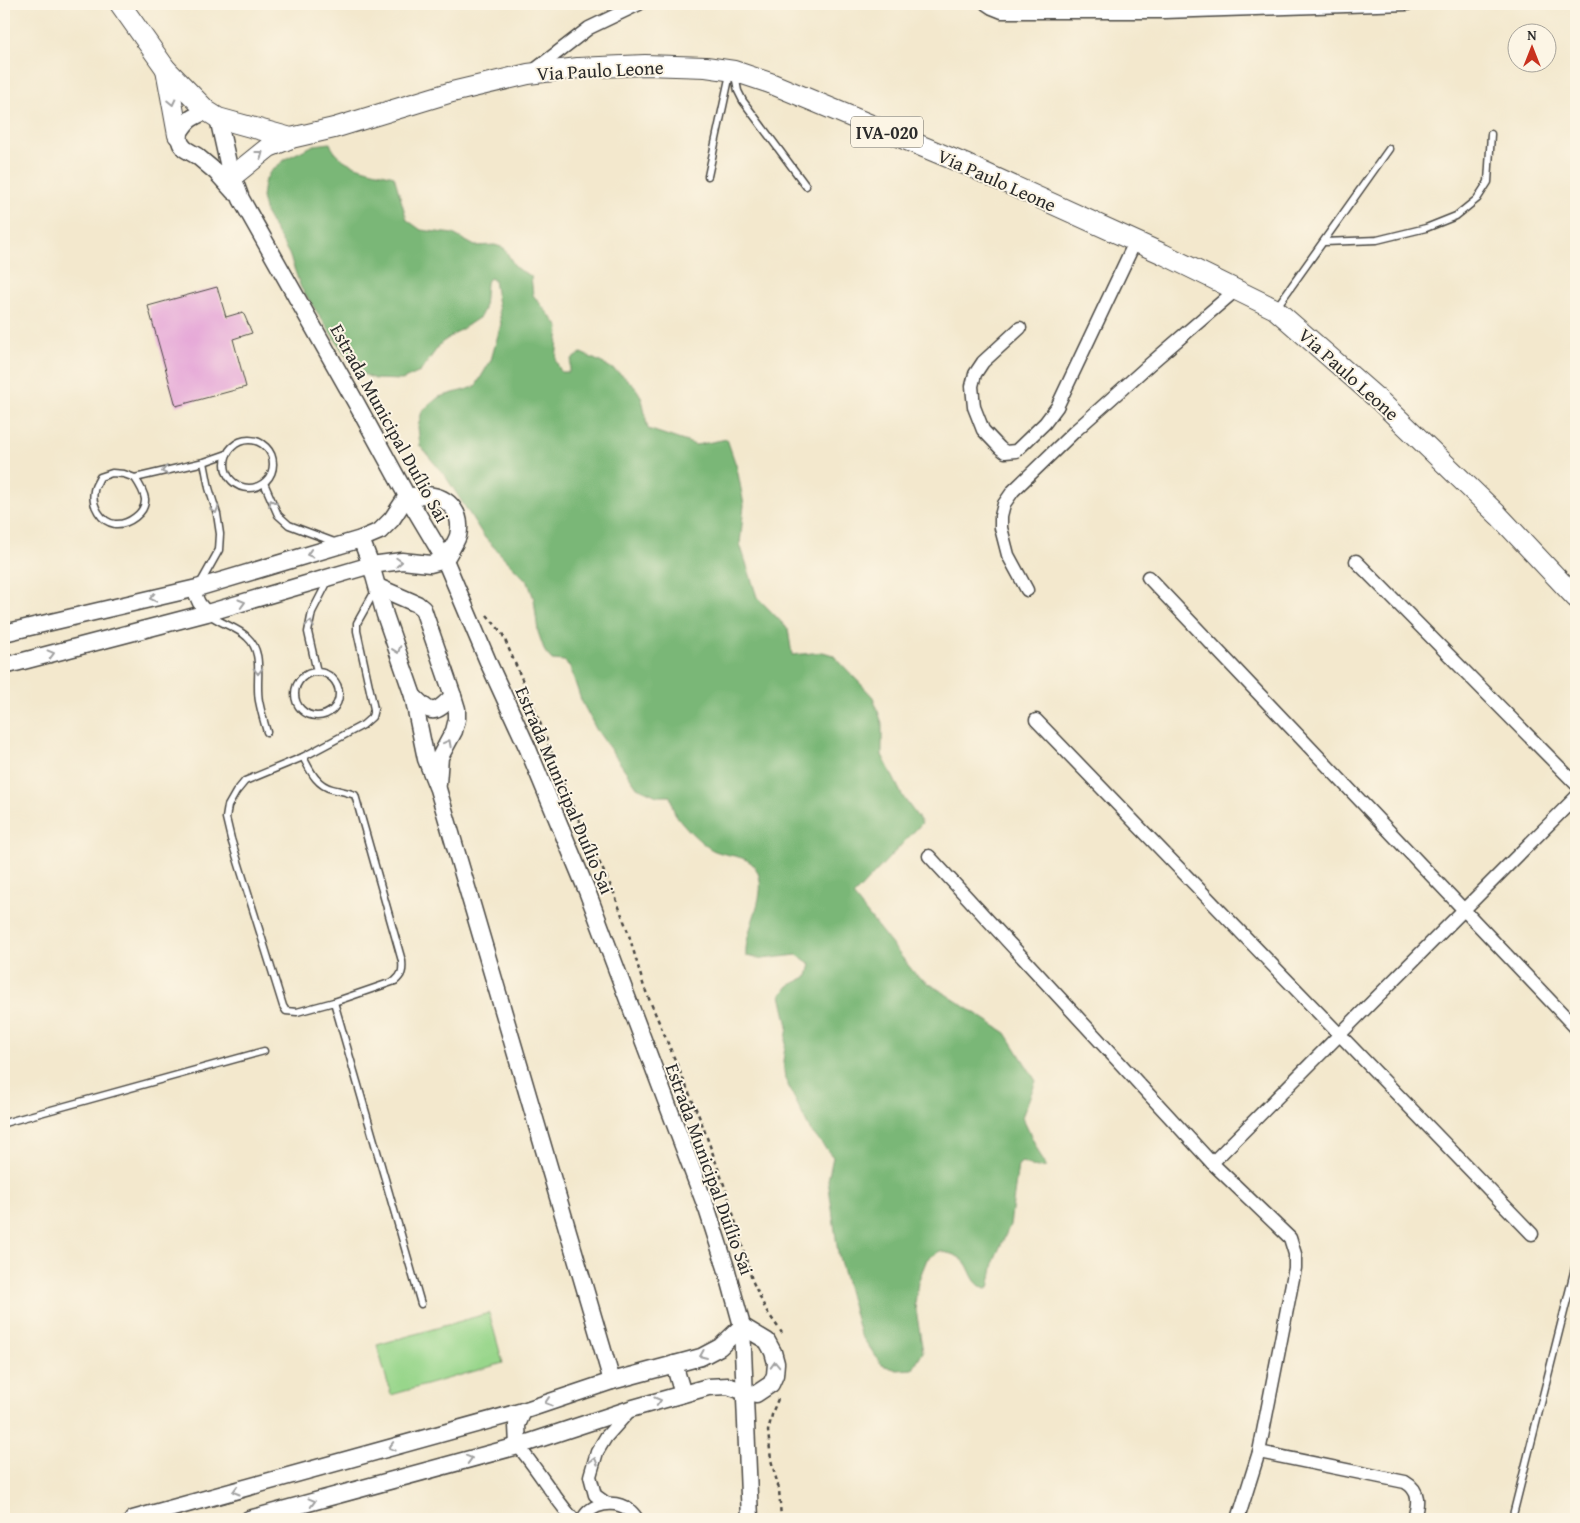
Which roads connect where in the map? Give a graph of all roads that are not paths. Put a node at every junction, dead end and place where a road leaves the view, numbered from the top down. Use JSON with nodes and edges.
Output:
{"nodes":[{"id":1,"x":120,"y":4,"type":"edge"},
{"id":2,"x":639,"y":4,"type":"edge"},
{"id":3,"x":986,"y":4,"type":"edge"},
{"id":4,"x":1407,"y":4,"type":"edge"},
{"id":5,"x":1333,"y":5,"type":"edge"},
{"id":6,"x":1164,"y":8,"type":"edge"},
{"id":7,"x":166,"y":69,"type":"junction"},
{"id":8,"x":733,"y":71,"type":"junction"},
{"id":9,"x":528,"y":74,"type":"junction"},
{"id":10,"x":213,"y":115,"type":"junction"},
{"id":11,"x":1491,"y":134,"type":"dead end"},
{"id":12,"x":178,"y":135,"type":"junction"},
{"id":13,"x":291,"y":138,"type":"junction"},
{"id":14,"x":222,"y":143,"type":"junction"},
{"id":15,"x":1389,"y":149,"type":"dead end"},
{"id":16,"x":196,"y":156,"type":"junction"},
{"id":17,"x":233,"y":176,"type":"junction"},
{"id":18,"x":708,"y":176,"type":"dead end"},
{"id":19,"x":806,"y":186,"type":"dead end"},
{"id":20,"x":241,"y":199,"type":"junction"},
{"id":21,"x":1135,"y":242,"type":"junction"},
{"id":22,"x":1324,"y":242,"type":"junction"},
{"id":23,"x":1237,"y":289,"type":"junction"},
{"id":24,"x":1275,"y":309,"type":"junction"},
{"id":25,"x":1020,"y":328,"type":"dead end"},
{"id":26,"x":227,"y":454,"type":"junction"},
{"id":27,"x":204,"y":462,"type":"junction"},
{"id":28,"x":135,"y":478,"type":"junction"},
{"id":29,"x":264,"y":483,"type":"junction"},
{"id":30,"x":408,"y":496,"type":"junction"},
{"id":31,"x":361,"y":539,"type":"junction"},
{"id":32,"x":341,"y":544,"type":"junction"},
{"id":33,"x":445,"y":560,"type":"junction"},
{"id":34,"x":1356,"y":561,"type":"dead end"},
{"id":35,"x":371,"y":565,"type":"junction"},
{"id":36,"x":1148,"y":577,"type":"dead end"},
{"id":37,"x":329,"y":578,"type":"junction"},
{"id":38,"x":378,"y":587,"type":"junction"},
{"id":39,"x":196,"y":588,"type":"junction"},
{"id":40,"x":1027,"y":590,"type":"dead end"},
{"id":41,"x":404,"y":598,"type":"junction"},
{"id":42,"x":1576,"y":598,"type":"edge"},
{"id":43,"x":207,"y":613,"type":"junction"},
{"id":44,"x":389,"y":626,"type":"junction"},
{"id":45,"x":4,"y":633,"type":"edge"},
{"id":46,"x":4,"y":666,"type":"edge"},
{"id":47,"x":317,"y":672,"type":"junction"},
{"id":48,"x":413,"y":696,"type":"junction"},
{"id":49,"x":453,"y":696,"type":"junction"},
{"id":50,"x":1036,"y":720,"type":"dead end"},
{"id":51,"x":266,"y":732,"type":"dead end"},
{"id":52,"x":303,"y":757,"type":"junction"},
{"id":53,"x":1576,"y":784,"type":"edge"},
{"id":54,"x":438,"y":789,"type":"junction"},
{"id":55,"x":1576,"y":797,"type":"edge"},
{"id":56,"x":929,"y":856,"type":"dead end"},
{"id":57,"x":1464,"y":910,"type":"junction"},
{"id":58,"x":334,"y":1002,"type":"junction"},
{"id":59,"x":1576,"y":1028,"type":"edge"},
{"id":60,"x":1340,"y":1035,"type":"junction"},
{"id":61,"x":264,"y":1051,"type":"dead end"},
{"id":62,"x":4,"y":1123,"type":"edge"},
{"id":63,"x":1212,"y":1163,"type":"junction"},
{"id":64,"x":1532,"y":1234,"type":"dead end"},
{"id":65,"x":1576,"y":1264,"type":"edge"},
{"id":66,"x":421,"y":1304,"type":"dead end"},
{"id":67,"x":742,"y":1326,"type":"junction"},
{"id":68,"x":674,"y":1364,"type":"junction"},
{"id":69,"x":612,"y":1381,"type":"junction"},
{"id":70,"x":745,"y":1392,"type":"junction"},
{"id":71,"x":683,"y":1394,"type":"junction"},
{"id":72,"x":630,"y":1409,"type":"junction"},
{"id":73,"x":523,"y":1410,"type":"junction"},
{"id":74,"x":518,"y":1446,"type":"junction"},
{"id":75,"x":1259,"y":1452,"type":"junction"},
{"id":76,"x":606,"y":1503,"type":"junction"},
{"id":77,"x":150,"y":1517,"type":"edge"},
{"id":78,"x":133,"y":1519,"type":"edge"},
{"id":79,"x":249,"y":1519,"type":"edge"},
{"id":80,"x":573,"y":1519,"type":"edge"},
{"id":81,"x":583,"y":1519,"type":"edge"},
{"id":82,"x":637,"y":1519,"type":"edge"},
{"id":83,"x":750,"y":1519,"type":"edge"},
{"id":84,"x":1238,"y":1519,"type":"edge"},
{"id":85,"x":1414,"y":1519,"type":"edge"},
{"id":86,"x":1512,"y":1519,"type":"edge"}],
"edges":[{"from":1,"to":7,"type":"main road"},
{"from":2,"to":9,"type":"street"},
{"from":3,"to":6,"type":"street"},
{"from":4,"to":5,"type":"street"},
{"from":5,"to":6,"type":"street"},
{"from":7,"to":10,"type":"main road"},
{"from":7,"to":12,"type":"main road","one_way":true},
{"from":8,"to":9,"type":"main road","name":"Via Paulo Leone","number":"IVA-020"},
{"from":8,"to":18,"type":"lane"},
{"from":8,"to":19,"type":"lane"},
{"from":8,"to":21,"type":"main road","name":"Via Paulo Leone","number":"IVA-020"},
{"from":9,"to":13,"type":"main road","name":"Via Paulo Leone","number":"IVA-020"},
{"from":10,"to":12,"type":"street"},
{"from":10,"to":13,"type":"main road","name":"Via Paulo Leone","number":"IVA-020"},
{"from":10,"to":14,"type":"street","name":"Estrada Municipal Duílio Sai"},
{"from":11,"to":22,"type":"lane"},
{"from":12,"to":16,"type":"street"},
{"from":17,"to":13,"type":"main road","one_way":true},
{"from":14,"to":16,"type":"street"},
{"from":14,"to":17,"type":"street","name":"Estrada Municipal Duílio Sai"},
{"from":15,"to":22,"type":"lane"},
{"from":16,"to":20,"type":"street"},
{"from":17,"to":20,"type":"street","name":"Estrada Municipal Duílio Sai"},
{"from":20,"to":30,"type":"street","name":"Estrada Municipal Duílio Sai"},
{"from":21,"to":23,"type":"main road","name":"Via Paulo Leone","number":"IVA-020"},
{"from":21,"to":25,"type":"street"},
{"from":22,"to":24,"type":"lane"},
{"from":23,"to":24,"type":"main road","name":"Via Paulo Leone","number":"IVA-020"},
{"from":23,"to":40,"type":"street"},
{"from":24,"to":42,"type":"main road","name":"Via Paulo Leone","number":"IVA-020"},
{"from":26,"to":27,"type":"lane"},
{"from":26,"to":29,"type":"lane"},
{"from":26,"to":29,"type":"lane"},
{"from":27,"to":28,"type":"lane","one_way":true},
{"from":27,"to":39,"type":"lane","one_way":true},
{"from":28,"to":28,"type":"lane"},
{"from":32,"to":29,"type":"lane","one_way":true},
{"from":30,"to":31,"type":"street"},
{"from":30,"to":33,"type":"street","name":"Estrada Municipal Duílio Sai"},
{"from":30,"to":33,"type":"street"},
{"from":31,"to":32,"type":"street"},
{"from":31,"to":35,"type":"street"},
{"from":32,"to":39,"type":"street","one_way":true},
{"from":35,"to":33,"type":"street","one_way":true},
{"from":33,"to":67,"type":"street","name":"Estrada Municipal Duílio Sai"},
{"from":34,"to":53,"type":"street"},
{"from":35,"to":37,"type":"street"},
{"from":35,"to":38,"type":"street"},
{"from":36,"to":57,"type":"street"},
{"from":43,"to":37,"type":"street","one_way":true},
{"from":47,"to":37,"type":"lane","one_way":true},
{"from":38,"to":41,"type":"street"},
{"from":38,"to":44,"type":"street"},
{"from":38,"to":52,"type":"lane"},
{"from":39,"to":43,"type":"street"},
{"from":39,"to":45,"type":"street","one_way":true},
{"from":41,"to":44,"type":"street"},
{"from":41,"to":49,"type":"street"},
{"from":46,"to":43,"type":"street","one_way":true},
{"from":43,"to":51,"type":"lane","one_way":true},
{"from":44,"to":48,"type":"street","one_way":true},
{"from":47,"to":47,"type":"lane"},
{"from":48,"to":49,"type":"street"},
{"from":48,"to":54,"type":"street"},
{"from":54,"to":49,"type":"street","one_way":true},
{"from":50,"to":60,"type":"street"},
{"from":52,"to":58,"type":"lane"},
{"from":52,"to":58,"type":"lane"},
{"from":54,"to":69,"type":"street"},
{"from":55,"to":57,"type":"street"},
{"from":56,"to":63,"type":"street"},
{"from":57,"to":59,"type":"street"},
{"from":57,"to":60,"type":"street"},
{"from":58,"to":66,"type":"lane"},
{"from":60,"to":63,"type":"street"},
{"from":60,"to":64,"type":"street"},
{"from":61,"to":62,"type":"lane"},
{"from":63,"to":75,"type":"street"},
{"from":65,"to":86,"type":"lane"},
{"from":67,"to":68,"type":"street","one_way":true},
{"from":67,"to":70,"type":"street","name":"Estrada Municipal Duílio Sai"},
{"from":70,"to":67,"type":"street","one_way":true},
{"from":68,"to":69,"type":"street"},
{"from":68,"to":71,"type":"street"},
{"from":69,"to":73,"type":"street","one_way":true},
{"from":70,"to":71,"type":"street"},
{"from":70,"to":83,"type":"street","name":"Estrada Municipal Duílio Sai"},
{"from":72,"to":71,"type":"street","one_way":true},
{"from":72,"to":74,"type":"street"},
{"from":76,"to":72,"type":"street","one_way":true},
{"from":73,"to":74,"type":"street"},
{"from":73,"to":77,"type":"street","one_way":true},
{"from":79,"to":74,"type":"street","one_way":true},
{"from":74,"to":80,"type":"street"},
{"from":75,"to":84,"type":"street"},
{"from":75,"to":85,"type":"street"},
{"from":76,"to":81,"type":"street"},
{"from":76,"to":82,"type":"street"},
{"from":77,"to":78,"type":"street"}]}
